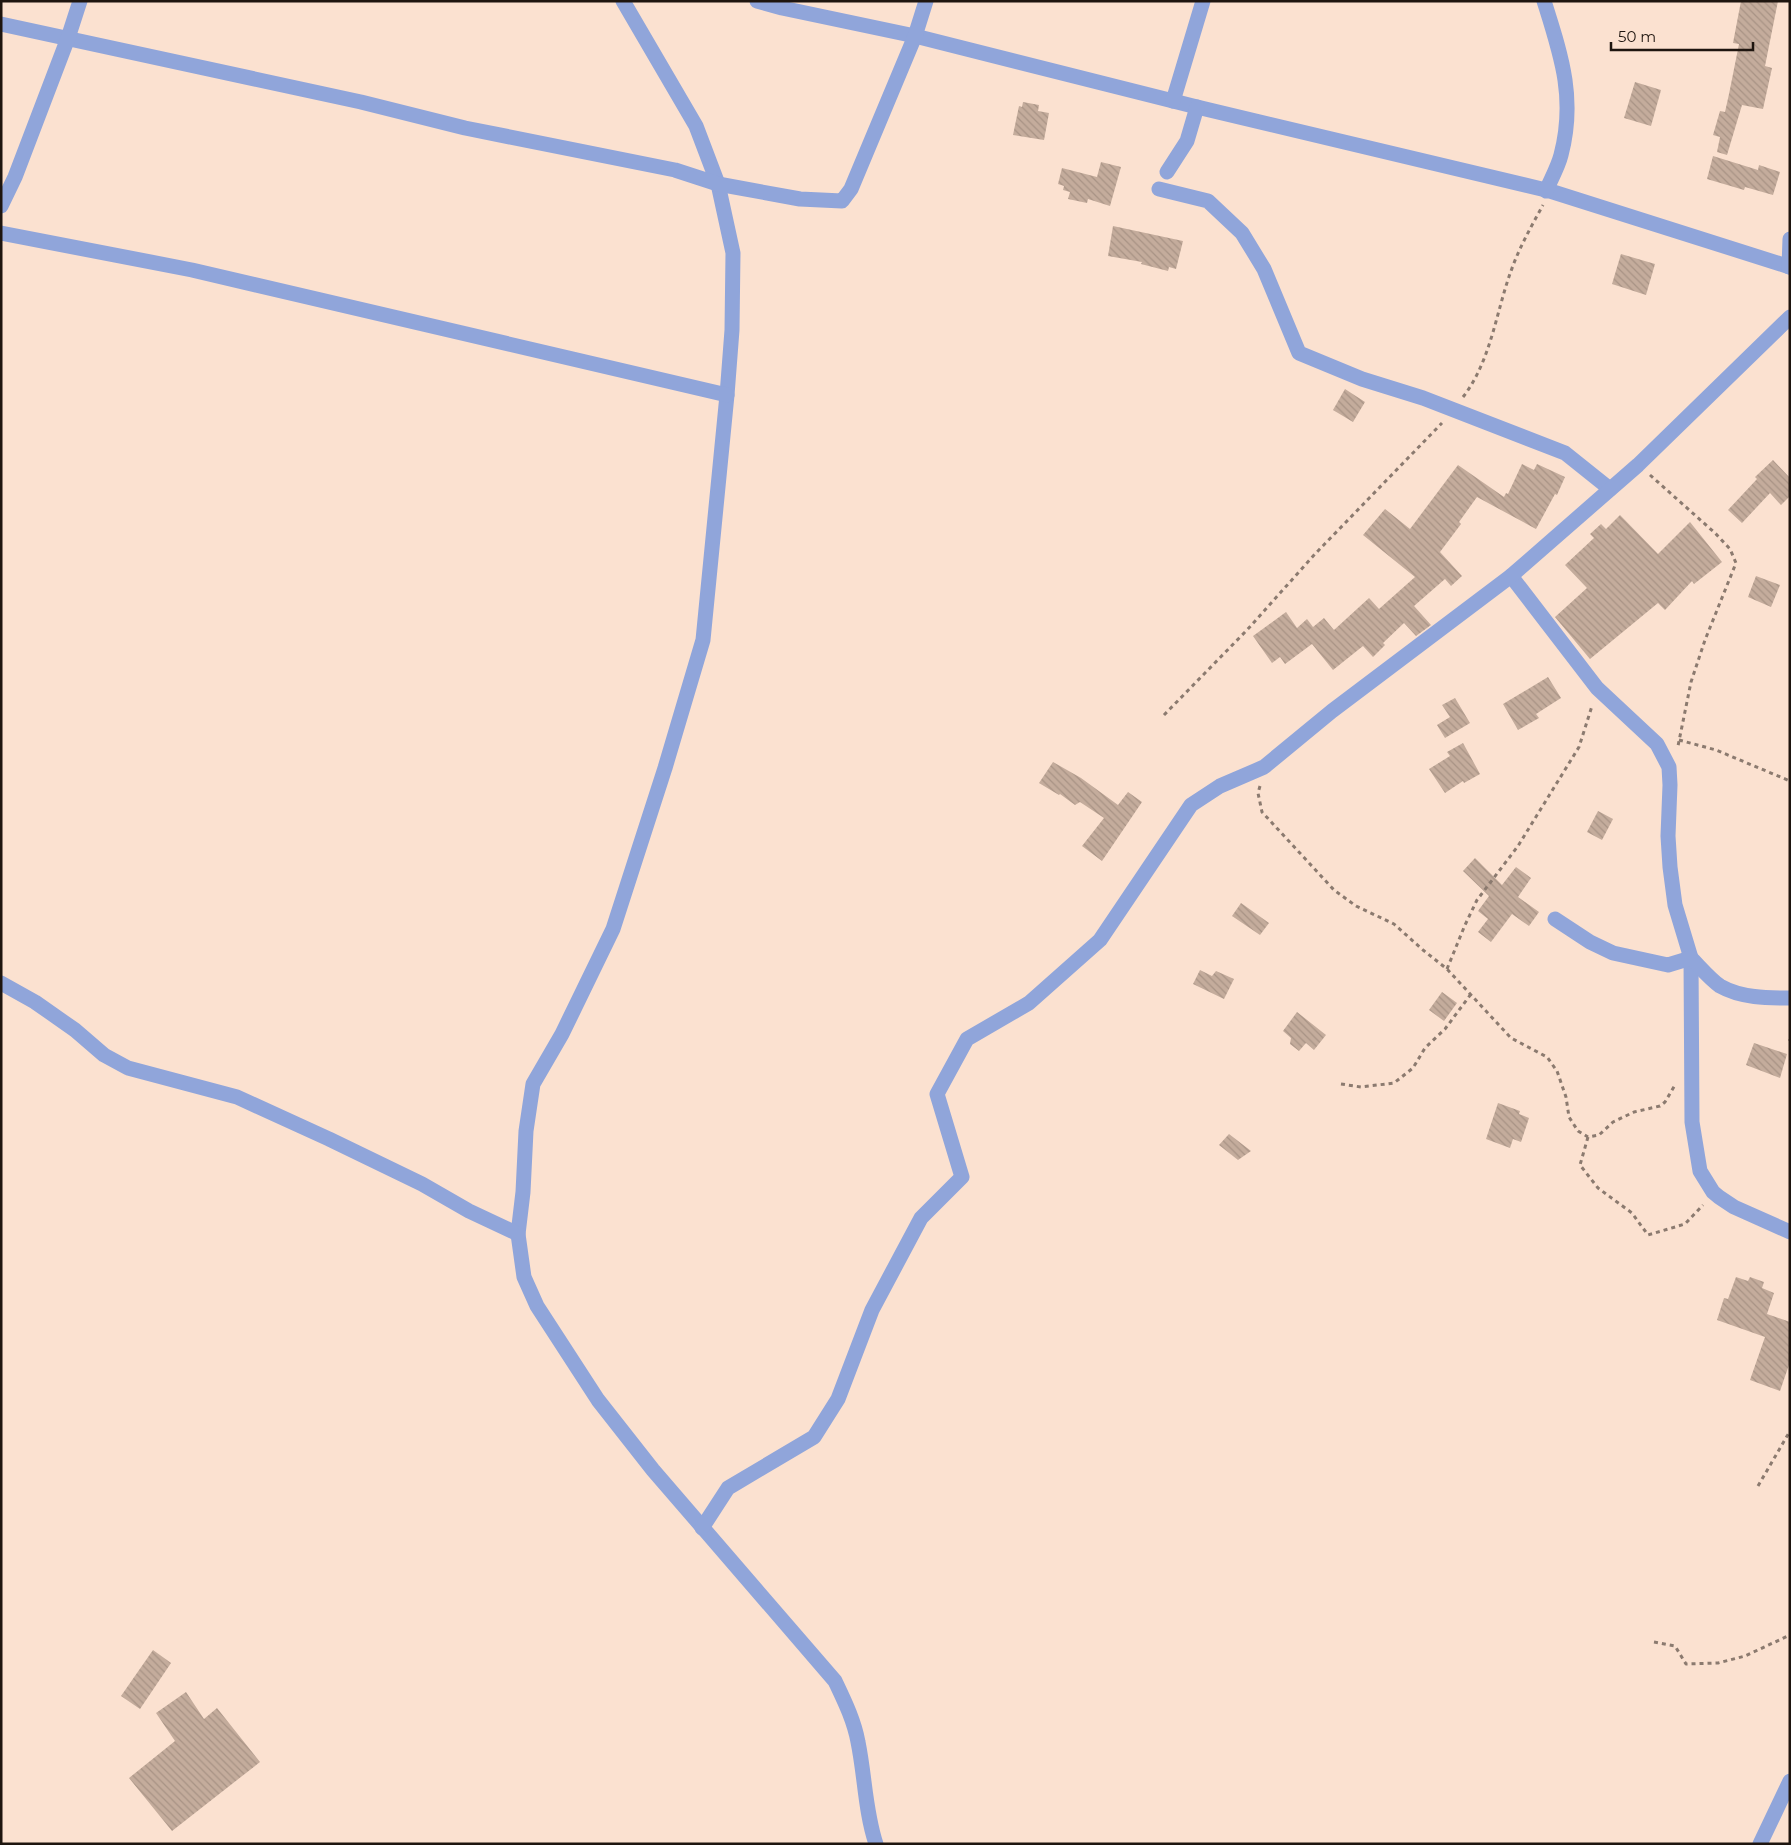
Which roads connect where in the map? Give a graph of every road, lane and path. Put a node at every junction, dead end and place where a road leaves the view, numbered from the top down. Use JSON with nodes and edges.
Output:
{"nodes":[{"id":1,"x":80,"y":1,"type":"edge"},
{"id":2,"x":623,"y":1,"type":"edge"},
{"id":3,"x":757,"y":1,"type":"edge"},
{"id":4,"x":926,"y":1,"type":"edge"},
{"id":5,"x":1203,"y":1,"type":"edge"},
{"id":6,"x":1544,"y":1,"type":"edge"},
{"id":7,"x":1,"y":24,"type":"edge"},
{"id":8,"x":915,"y":36,"type":"junction"},
{"id":9,"x":68,"y":38,"type":"junction"},
{"id":10,"x":1173,"y":101,"type":"junction"},
{"id":11,"x":1197,"y":107,"type":"junction"},
{"id":12,"x":1167,"y":172,"type":"dead end"},
{"id":13,"x":718,"y":184,"type":"junction"},
{"id":14,"x":1159,"y":189,"type":"dead end"},
{"id":15,"x":1548,"y":191,"type":"junction"},
{"id":16,"x":1,"y":206,"type":"edge"},
{"id":17,"x":1,"y":233,"type":"edge"},
{"id":18,"x":1790,"y":240,"type":"edge"},
{"id":19,"x":1789,"y":267,"type":"edge"},
{"id":20,"x":1790,"y":317,"type":"edge"},
{"id":21,"x":727,"y":396,"type":"junction"},
{"id":22,"x":1452,"y":409,"type":"junction"},
{"id":23,"x":1638,"y":465,"type":"junction"},
{"id":24,"x":1610,"y":489,"type":"junction"},
{"id":25,"x":1511,"y":576,"type":"junction"},
{"id":26,"x":1597,"y":688,"type":"junction"},
{"id":27,"x":1164,"y":715,"type":"dead end"},
{"id":28,"x":1679,"y":740,"type":"junction"},
{"id":29,"x":1677,"y":749,"type":"dead end"},
{"id":30,"x":1264,"y":767,"type":"junction"},
{"id":31,"x":1790,"y":781,"type":"edge"},
{"id":32,"x":1555,"y":919,"type":"dead end"},
{"id":33,"x":1692,"y":958,"type":"junction"},
{"id":34,"x":1448,"y":969,"type":"junction"},
{"id":35,"x":1,"y":983,"type":"edge"},
{"id":36,"x":1471,"y":994,"type":"junction"},
{"id":37,"x":1790,"y":998,"type":"edge"},
{"id":38,"x":1692,"y":1057,"type":"junction"},
{"id":39,"x":1341,"y":1084,"type":"dead end"},
{"id":40,"x":1588,"y":1137,"type":"junction"},
{"id":41,"x":1719,"y":1197,"type":"junction"},
{"id":42,"x":1790,"y":1232,"type":"edge"},
{"id":43,"x":518,"y":1234,"type":"junction"},
{"id":44,"x":1790,"y":1431,"type":"edge"},
{"id":45,"x":1758,"y":1486,"type":"dead end"},
{"id":46,"x":702,"y":1528,"type":"junction"},
{"id":47,"x":1790,"y":1635,"type":"edge"},
{"id":48,"x":1654,"y":1642,"type":"dead end"},
{"id":49,"x":1790,"y":1781,"type":"edge"},
{"id":50,"x":876,"y":1844,"type":"edge"},
{"id":51,"x":1760,"y":1844,"type":"edge"}],
"edges":[{"from":1,"to":9,"type":"street"},
{"from":2,"to":13,"type":"street"},
{"from":3,"to":8,"type":"street"},
{"from":4,"to":8,"type":"street"},
{"from":5,"to":10,"type":"street"},
{"from":6,"to":15,"type":"street"},
{"from":7,"to":9,"type":"street"},
{"from":8,"to":10,"type":"street"},
{"from":8,"to":13,"type":"street"},
{"from":9,"to":13,"type":"street"},
{"from":9,"to":16,"type":"street"},
{"from":10,"to":11,"type":"street"},
{"from":11,"to":12,"type":"street"},
{"from":11,"to":15,"type":"street"},
{"from":13,"to":21,"type":"street"},
{"from":14,"to":22,"type":"street"},
{"from":15,"to":19,"type":"street"},
{"from":15,"to":22,"type":"path"},
{"from":17,"to":21,"type":"street"},
{"from":18,"to":19,"type":"street"},
{"from":20,"to":23,"type":"street"},
{"from":21,"to":43,"type":"street"},
{"from":22,"to":24,"type":"street"},
{"from":22,"to":27,"type":"path"},
{"from":23,"to":24,"type":"street"},
{"from":23,"to":28,"type":"path"},
{"from":24,"to":25,"type":"street"},
{"from":25,"to":26,"type":"street"},
{"from":25,"to":30,"type":"street"},
{"from":26,"to":33,"type":"street"},
{"from":26,"to":34,"type":"path"},
{"from":28,"to":29,"type":"path"},
{"from":28,"to":31,"type":"path"},
{"from":30,"to":34,"type":"path"},
{"from":30,"to":46,"type":"street"},
{"from":32,"to":33,"type":"street"},
{"from":33,"to":37,"type":"street"},
{"from":33,"to":38,"type":"street"},
{"from":34,"to":36,"type":"path"},
{"from":35,"to":43,"type":"street"},
{"from":36,"to":39,"type":"path"},
{"from":36,"to":40,"type":"path"},
{"from":38,"to":40,"type":"path"},
{"from":38,"to":41,"type":"street"},
{"from":40,"to":41,"type":"path"},
{"from":41,"to":42,"type":"street"},
{"from":43,"to":46,"type":"street"},
{"from":44,"to":45,"type":"path"},
{"from":46,"to":50,"type":"street"},
{"from":47,"to":48,"type":"path"},
{"from":49,"to":51,"type":"street"}]}
